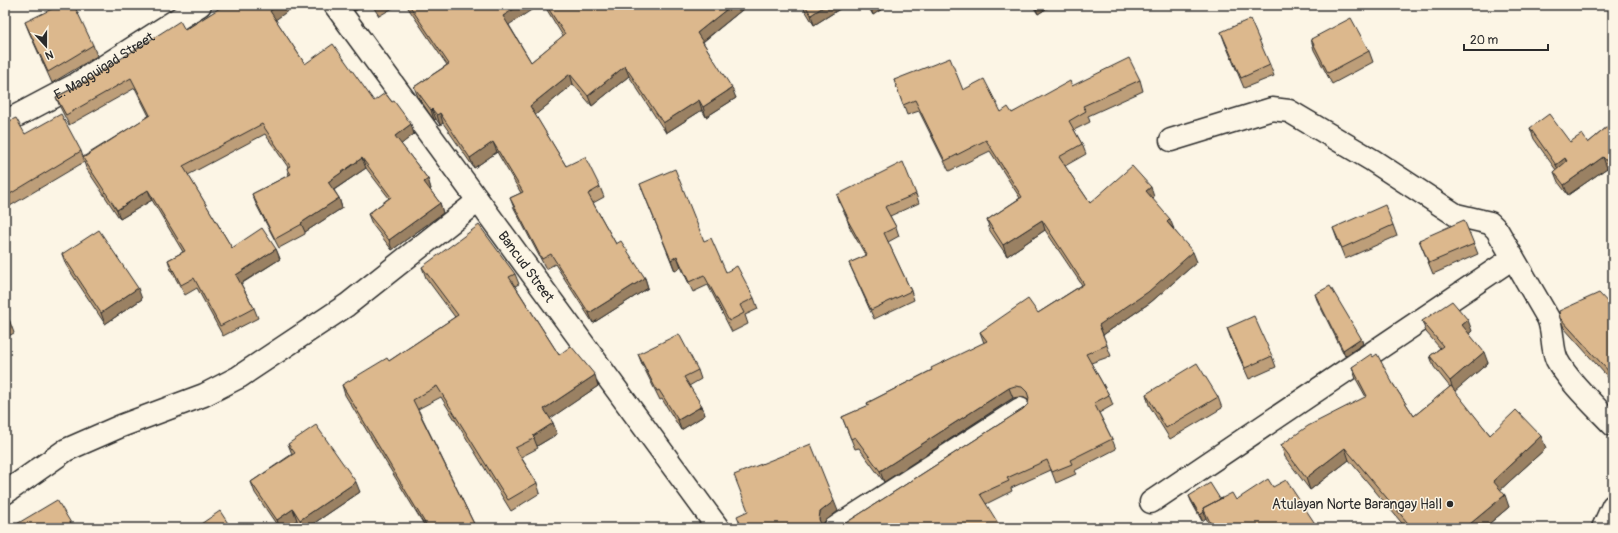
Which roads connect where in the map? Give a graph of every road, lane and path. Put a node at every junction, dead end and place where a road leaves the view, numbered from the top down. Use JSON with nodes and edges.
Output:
{"nodes":[{"id":1,"x":200,"y":5,"type":"edge"},
{"id":2,"x":335,"y":5,"type":"edge"},
{"id":3,"x":5,"y":122,"type":"edge"},
{"id":4,"x":1171,"y":140,"type":"dead end"},
{"id":5,"x":478,"y":201,"type":"junction"},
{"id":6,"x":1513,"y":258,"type":"junction"},
{"id":7,"x":1020,"y":409,"type":"edge"},
{"id":8,"x":1613,"y":425,"type":"edge"},
{"id":9,"x":5,"y":493,"type":"edge"},
{"id":10,"x":1151,"y":502,"type":"dead end"},
{"id":11,"x":1613,"y":506,"type":"edge"},
{"id":12,"x":718,"y":528,"type":"edge"},
{"id":13,"x":835,"y":528,"type":"edge"},
{"id":14,"x":1603,"y":528,"type":"edge"}],
"edges":[{"from":1,"to":3,"type":"street","name":"E. Magguigad Street"},
{"from":2,"to":5,"type":"street","name":"Bancud Street"},
{"from":4,"to":6,"type":"street"},
{"from":5,"to":9,"type":"street"},
{"from":5,"to":12,"type":"street","name":"Bancud Street"},
{"from":6,"to":8,"type":"street"},
{"from":6,"to":10,"type":"street"},
{"from":7,"to":13,"type":"street"},
{"from":11,"to":14,"type":"street"}]}
